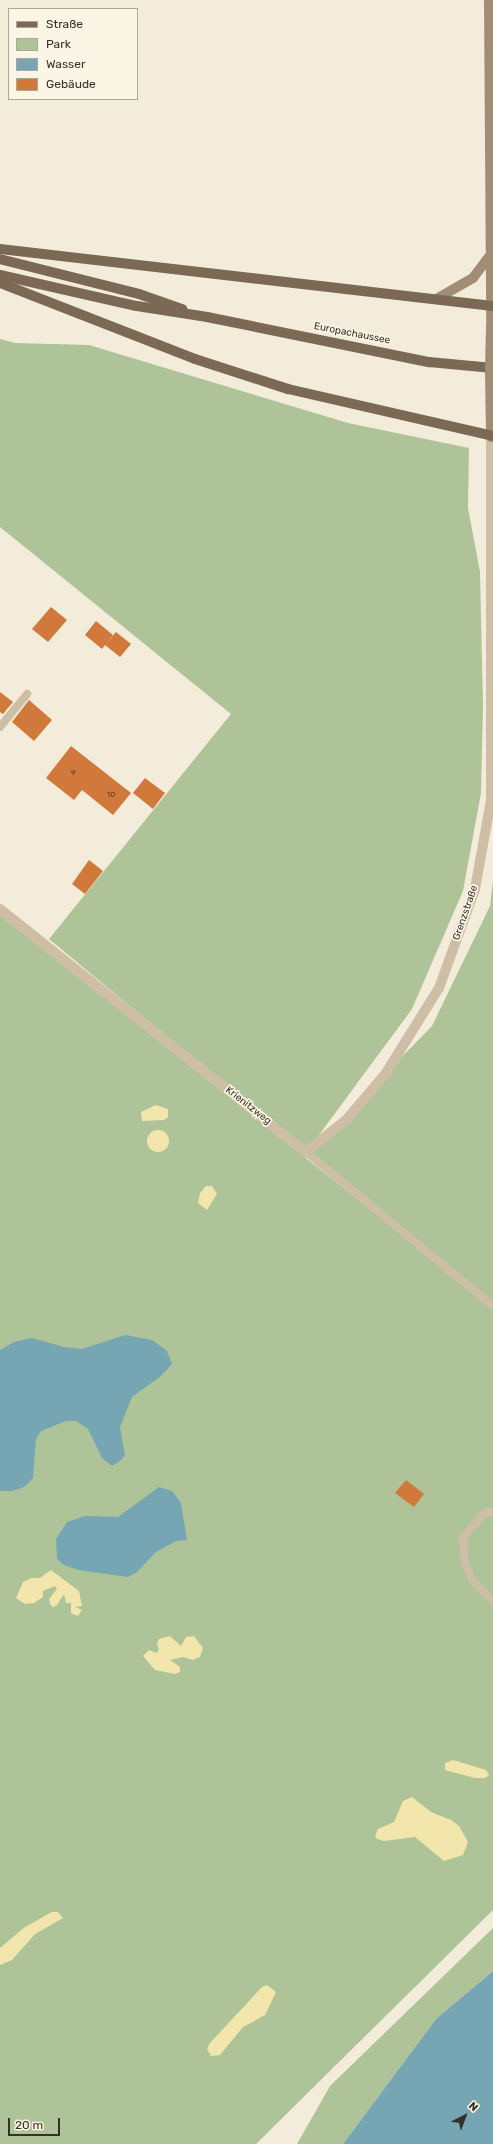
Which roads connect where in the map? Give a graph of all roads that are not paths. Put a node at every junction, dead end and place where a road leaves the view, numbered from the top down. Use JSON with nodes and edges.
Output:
{"nodes":[{"id":1,"x":490,"y":0,"type":"edge"},
{"id":2,"x":0,"y":249,"type":"edge"},
{"id":3,"x":490,"y":255,"type":"junction"},
{"id":4,"x":0,"y":258,"type":"edge"},
{"id":5,"x":0,"y":275,"type":"edge"},
{"id":6,"x":0,"y":283,"type":"edge"},
{"id":7,"x":438,"y":298,"type":"junction"},
{"id":8,"x":492,"y":306,"type":"edge"},
{"id":9,"x":207,"y":317,"type":"junction"},
{"id":10,"x":493,"y":368,"type":"edge"},
{"id":11,"x":492,"y":436,"type":"edge"},
{"id":12,"x":28,"y":694,"type":"dead end"},
{"id":13,"x":0,"y":727,"type":"edge"},
{"id":14,"x":0,"y":909,"type":"edge"},
{"id":15,"x":306,"y":1152,"type":"junction"},
{"id":16,"x":493,"y":1306,"type":"edge"},
{"id":17,"x":493,"y":1512,"type":"edge"},
{"id":18,"x":493,"y":1601,"type":"edge"}],
"edges":[{"from":1,"to":3,"type":"street","name":"Grenzstraße"},
{"from":2,"to":7,"type":"main road"},
{"from":3,"to":7,"type":"street"},
{"from":3,"to":8,"type":"street","name":"Grenzstraße"},
{"from":4,"to":9,"type":"main road","name":"Europachaussee"},
{"from":5,"to":9,"type":"main road","name":"Europachaussee"},
{"from":6,"to":11,"type":"main road"},
{"from":7,"to":8,"type":"main road"},
{"from":8,"to":11,"type":"street","name":"Grenzstraße","bridge":true},
{"from":9,"to":10,"type":"main road","name":"Europachaussee"},
{"from":11,"to":15,"type":"street","name":"Grenzstraße"},
{"from":12,"to":13,"type":"lane"},
{"from":14,"to":15,"type":"street","name":"Krienitzweg"},
{"from":15,"to":16,"type":"lane","name":"Krienitzweg"},
{"from":17,"to":18,"type":"lane"}]}
